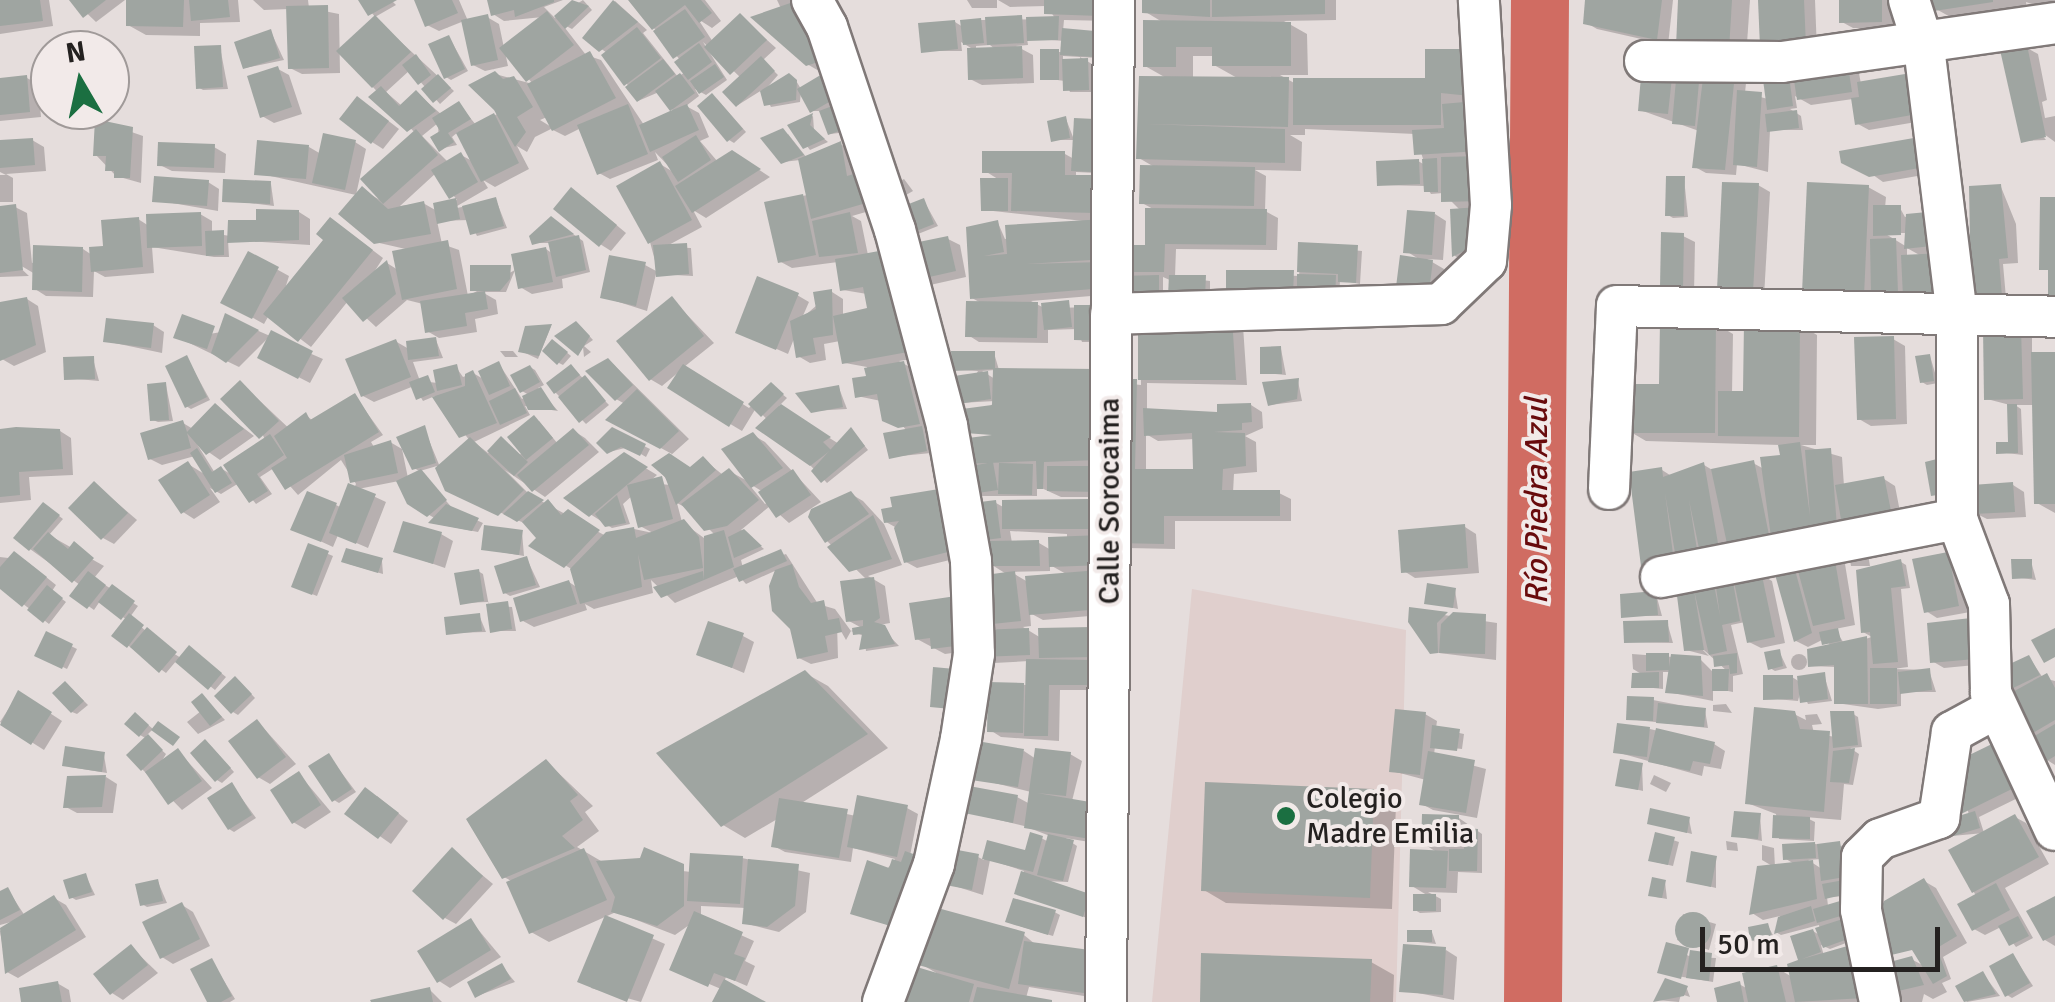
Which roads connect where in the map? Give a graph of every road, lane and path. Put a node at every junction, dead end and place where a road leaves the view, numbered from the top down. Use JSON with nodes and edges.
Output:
{"nodes":[{"id":1,"x":812,"y":0,"type":"edge"},
{"id":2,"x":1114,"y":0,"type":"edge"},
{"id":3,"x":1479,"y":0,"type":"edge"},
{"id":4,"x":1909,"y":0,"type":"edge"},
{"id":5,"x":2055,"y":23,"type":"edge"},
{"id":6,"x":1924,"y":47,"type":"junction"},
{"id":7,"x":1645,"y":62,"type":"dead end"},
{"id":8,"x":1111,"y":314,"type":"junction"},
{"id":9,"x":1958,"y":315,"type":"junction"},
{"id":10,"x":2055,"y":317,"type":"edge"},
{"id":11,"x":1610,"y":489,"type":"dead end"},
{"id":12,"x":1957,"y":519,"type":"junction"},
{"id":13,"x":1662,"y":578,"type":"dead end"},
{"id":14,"x":1996,"y":708,"type":"junction"},
{"id":15,"x":2055,"y":830,"type":"edge"},
{"id":16,"x":883,"y":1002,"type":"edge"},
{"id":17,"x":1106,"y":1002,"type":"edge"},
{"id":18,"x":1880,"y":1002,"type":"edge"}],
"edges":[{"from":1,"to":16,"type":"street"},
{"from":2,"to":8,"type":"street","name":"Calle Sorocaima"},
{"from":3,"to":8,"type":"street"},
{"from":4,"to":6,"type":"street"},
{"from":5,"to":6,"type":"street"},
{"from":6,"to":7,"type":"street"},
{"from":6,"to":9,"type":"street"},
{"from":8,"to":17,"type":"street","name":"Calle Sorocaima"},
{"from":9,"to":10,"type":"street"},
{"from":9,"to":11,"type":"street"},
{"from":9,"to":12,"type":"street"},
{"from":12,"to":13,"type":"street"},
{"from":12,"to":14,"type":"street"},
{"from":14,"to":15,"type":"street"},
{"from":14,"to":18,"type":"street"}]}
